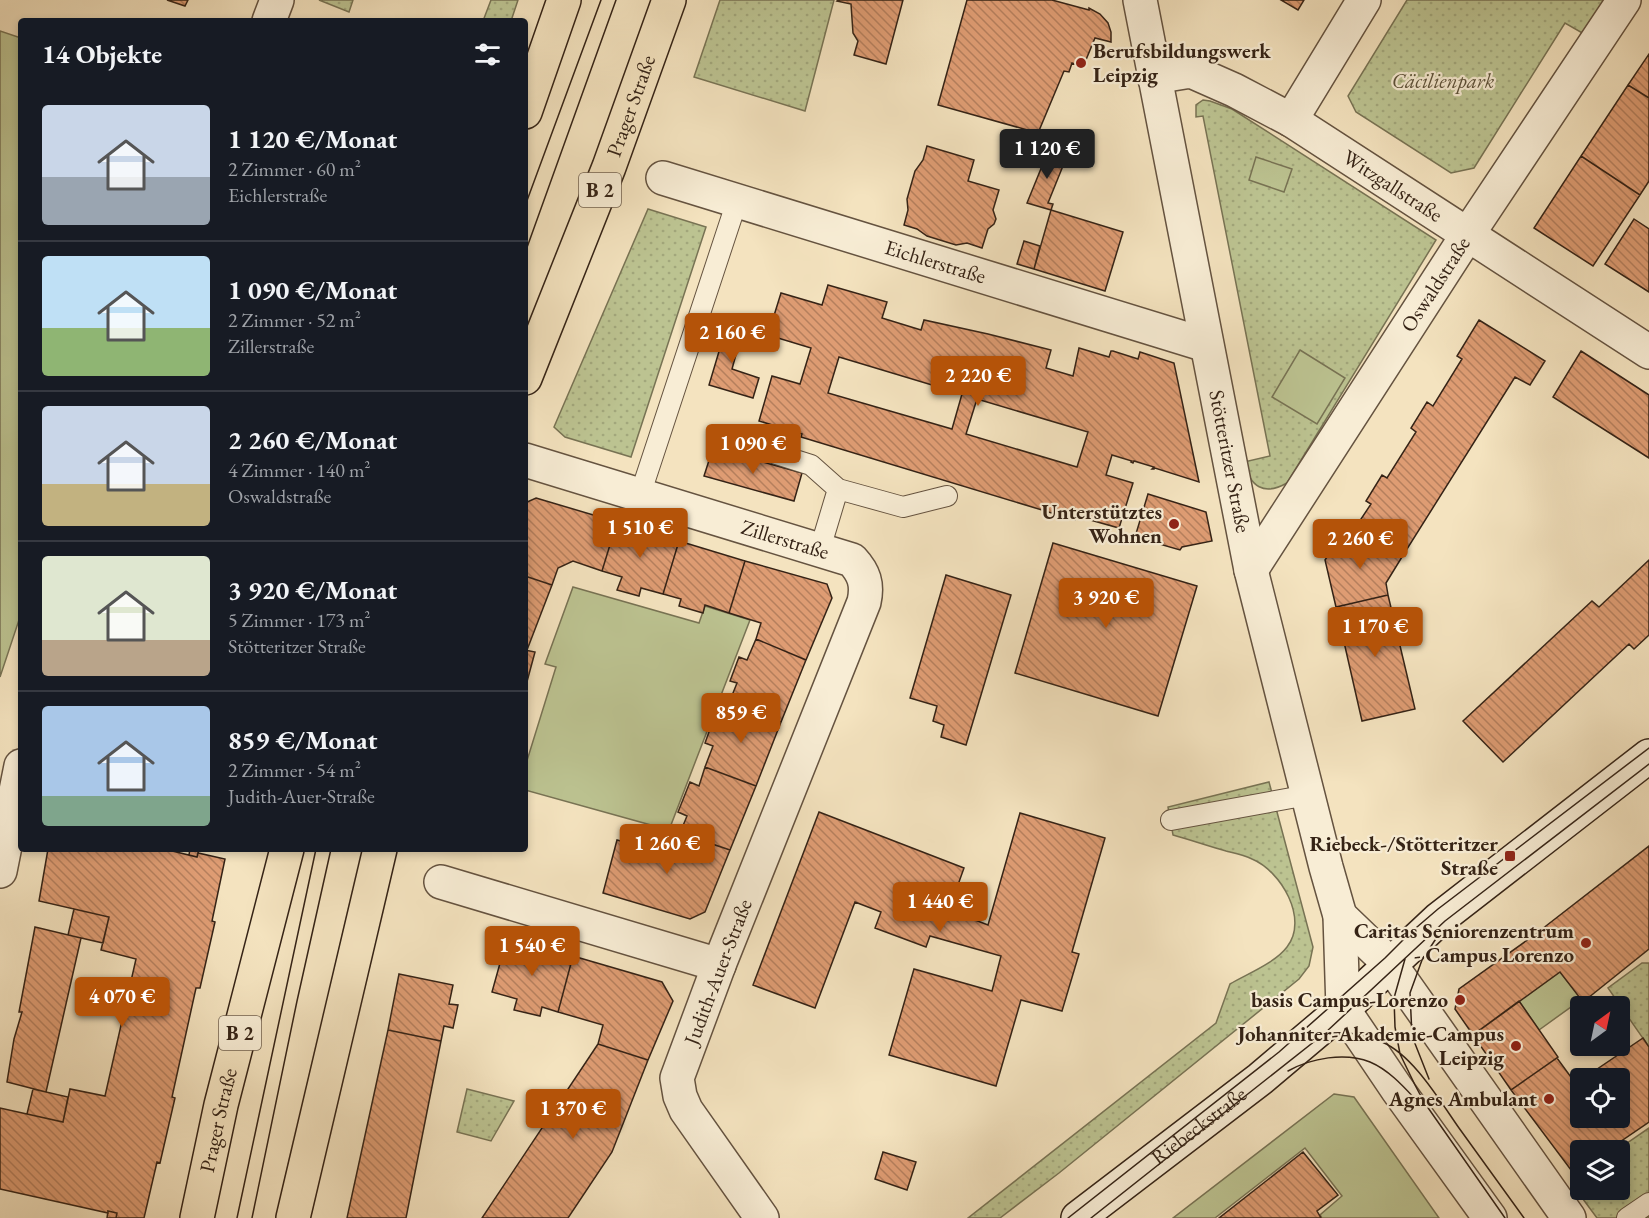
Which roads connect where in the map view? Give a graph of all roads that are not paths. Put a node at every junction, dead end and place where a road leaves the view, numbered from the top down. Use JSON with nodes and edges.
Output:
{"nodes":[{"id":1,"x":276,"y":0,"type":"edge"},
{"id":2,"x":564,"y":0,"type":"edge"},
{"id":3,"x":669,"y":0,"type":"edge"},
{"id":4,"x":1364,"y":0,"type":"edge"},
{"id":5,"x":1624,"y":0,"type":"edge"},
{"id":6,"x":1133,"y":2,"type":"edge"},
{"id":7,"x":270,"y":18,"type":"edge"},
{"id":8,"x":1154,"y":77,"type":"junction"},
{"id":9,"x":528,"y":104,"type":"edge"},
{"id":10,"x":1291,"y":120,"type":"junction"},
{"id":11,"x":663,"y":178,"type":"dead end"},
{"id":12,"x":737,"y":201,"type":"junction"},
{"id":13,"x":1468,"y":234,"type":"junction"},
{"id":14,"x":1206,"y":345,"type":"junction"},
{"id":15,"x":1649,"y":352,"type":"edge"},
{"id":16,"x":528,"y":370,"type":"edge"},
{"id":17,"x":748,"y":445,"type":"dead end"},
{"id":18,"x":528,"y":461,"type":"edge"},
{"id":19,"x":838,"y":489,"type":"junction"},
{"id":20,"x":640,"y":495,"type":"junction"},
{"id":21,"x":947,"y":496,"type":"dead end"},
{"id":22,"x":820,"y":549,"type":"junction"},
{"id":23,"x":1251,"y":570,"type":"junction"},
{"id":24,"x":865,"y":578,"type":"joint"},
{"id":25,"x":1649,"y":756,"type":"edge"},
{"id":26,"x":18,"y":781,"type":"edge"},
{"id":27,"x":1308,"y":795,"type":"junction"},
{"id":28,"x":1171,"y":820,"type":"dead end"},
{"id":29,"x":286,"y":852,"type":"edge"},
{"id":30,"x":379,"y":852,"type":"edge"},
{"id":31,"x":0,"y":872,"type":"edge"},
{"id":32,"x":441,"y":882,"type":"dead end"},
{"id":33,"x":1340,"y":916,"type":"junction"},
{"id":34,"x":1390,"y":964,"type":"junction"},
{"id":35,"x":719,"y":965,"type":"junction"},
{"id":36,"x":1343,"y":1009,"type":"junction"},
{"id":37,"x":1649,"y":1203,"type":"edge"},
{"id":38,"x":197,"y":1218,"type":"edge"},
{"id":39,"x":293,"y":1218,"type":"edge"},
{"id":40,"x":762,"y":1218,"type":"edge"},
{"id":41,"x":1078,"y":1218,"type":"edge"},
{"id":42,"x":1490,"y":1218,"type":"edge"},
{"id":43,"x":1569,"y":1218,"type":"edge"},
{"id":44,"x":1627,"y":1218,"type":"edge"}],
"edges":[{"from":1,"to":7,"type":"street"},
{"from":2,"to":9,"type":"main road"},
{"from":3,"to":16,"type":"main road","name":"Prager Straße","number":"B 2"},
{"from":4,"to":10,"type":"street"},
{"from":5,"to":13,"type":"street","name":"Oswaldstraße"},
{"from":6,"to":8,"type":"street","name":"Stötteritzer Straße"},
{"from":8,"to":10,"type":"street","name":"Witzgallstraße"},
{"from":8,"to":14,"type":"street","name":"Stötteritzer Straße"},
{"from":10,"to":13,"type":"street","name":"Witzgallstraße"},
{"from":11,"to":12,"type":"street","name":"Eichlerstraße"},
{"from":12,"to":14,"type":"street","name":"Eichlerstraße"},
{"from":12,"to":20,"type":"lane"},
{"from":13,"to":15,"type":"street","name":"Witzgallstraße"},
{"from":13,"to":23,"type":"street","name":"Oswaldstraße"},
{"from":14,"to":23,"type":"street","name":"Stötteritzer Straße"},
{"from":17,"to":19,"type":"lane"},
{"from":18,"to":20,"type":"street","name":"Zillerstraße"},
{"from":19,"to":21,"type":"lane"},
{"from":19,"to":22,"type":"lane"},
{"from":20,"to":22,"type":"street","name":"Zillerstraße"},
{"from":22,"to":24,"type":"street","name":"Zillerstraße"},
{"from":23,"to":27,"type":"street","name":"Stötteritzer Straße"},
{"from":24,"to":35,"type":"street","name":"Judith-Auer-Straße"},
{"from":25,"to":34,"type":"street","name":"Riebeckstraße"},
{"from":26,"to":31,"type":"street"},
{"from":27,"to":28,"type":"lane"},
{"from":27,"to":33,"type":"street","name":"Stötteritzer Straße"},
{"from":29,"to":38,"type":"main road","name":"Prager Straße","number":"B 2"},
{"from":30,"to":39,"type":"main road"},
{"from":32,"to":35,"type":"street"},
{"from":33,"to":34,"type":"street"},
{"from":33,"to":36,"type":"street","name":"Stötteritzer Straße"},
{"from":34,"to":36,"type":"street","name":"Riebeckstraße"},
{"from":34,"to":43,"type":"street"},
{"from":35,"to":40,"type":"street","name":"Judith-Auer-Straße"},
{"from":36,"to":41,"type":"street","name":"Riebeckstraße"},
{"from":36,"to":42,"type":"street"},
{"from":37,"to":44,"type":"lane"}]}
